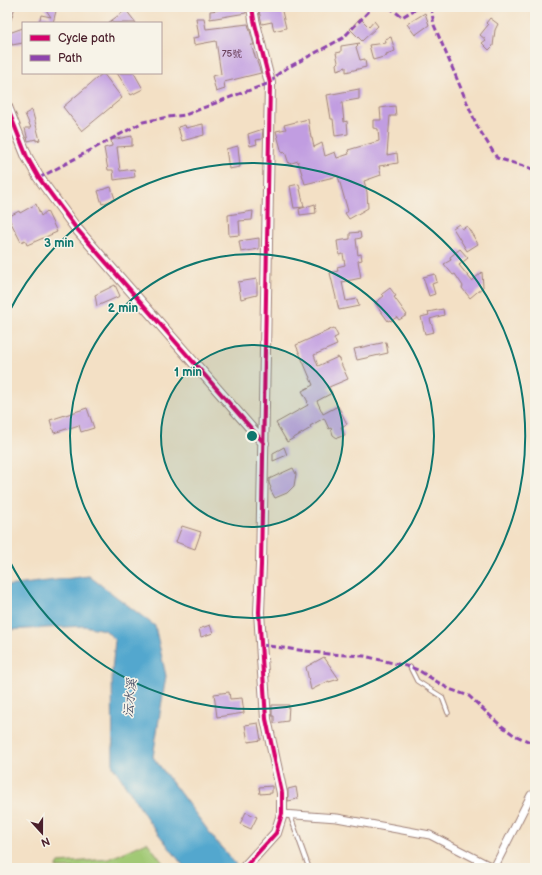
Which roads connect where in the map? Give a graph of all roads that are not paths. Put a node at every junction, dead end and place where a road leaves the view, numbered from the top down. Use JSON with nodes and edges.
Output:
{"nodes":[{"id":1,"x":252,"y":7,"type":"edge"},
{"id":2,"x":7,"y":107,"type":"edge"},
{"id":3,"x":264,"y":443,"type":"junction"},
{"id":4,"x":410,"y":667,"type":"dead end"},
{"id":5,"x":448,"y":713,"type":"dead end"},
{"id":6,"x":532,"y":795,"type":"dead end"},
{"id":7,"x":286,"y":815,"type":"junction"},
{"id":8,"x":244,"y":868,"type":"edge"},
{"id":9,"x":309,"y":868,"type":"edge"},
{"id":10,"x":494,"y":868,"type":"edge"}],
"edges":[{"from":1,"to":3,"type":"street"},
{"from":2,"to":3,"type":"street"},
{"from":3,"to":7,"type":"street"},
{"from":4,"to":5,"type":"lane"},
{"from":6,"to":10,"type":"street"},
{"from":7,"to":8,"type":"street"},
{"from":7,"to":9,"type":"lane"},
{"from":7,"to":10,"type":"street"}]}
